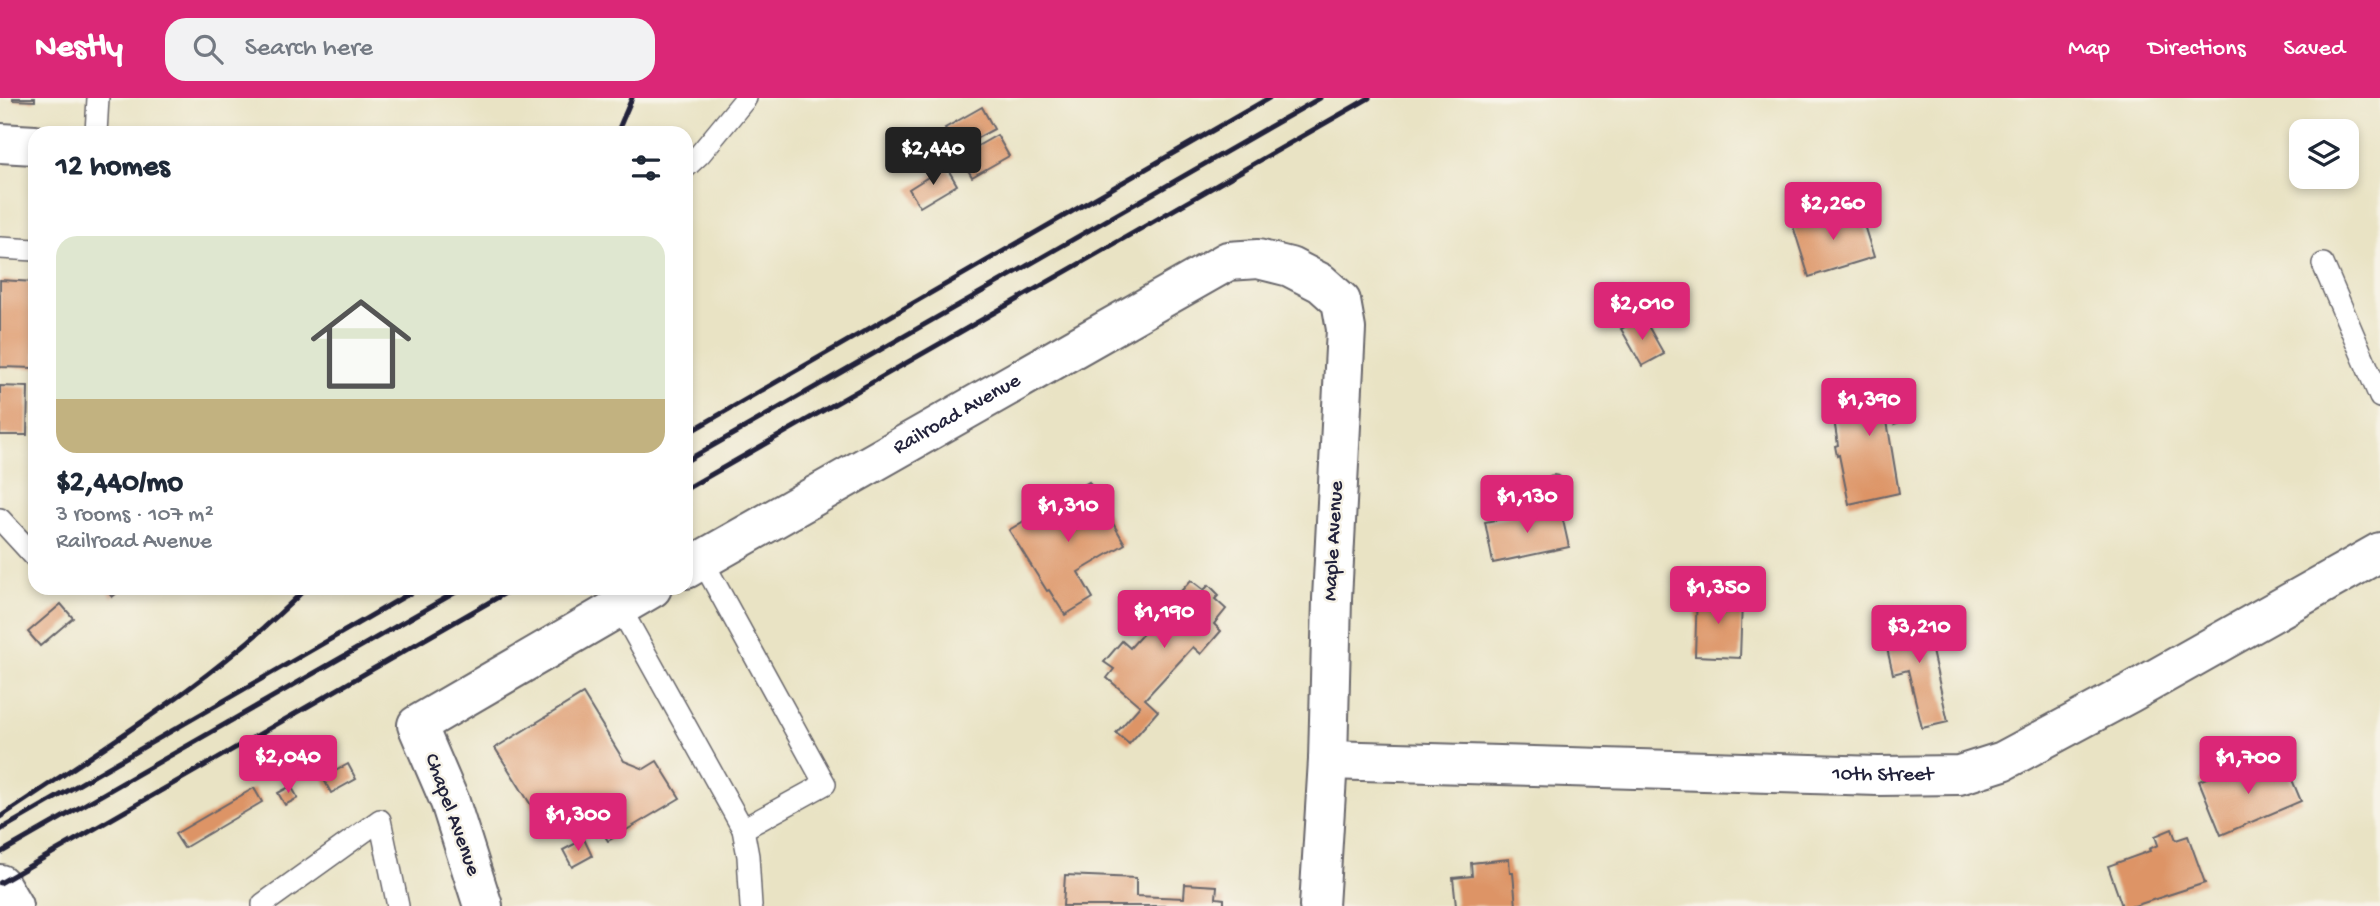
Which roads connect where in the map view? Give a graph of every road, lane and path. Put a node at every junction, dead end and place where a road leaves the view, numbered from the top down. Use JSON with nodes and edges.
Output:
{"nodes":[{"id":1,"x":99,"y":98,"type":"edge"},
{"id":2,"x":746,"y":98,"type":"edge"},
{"id":3,"x":97,"y":126,"type":"edge"},
{"id":4,"x":0,"y":143,"type":"edge"},
{"id":5,"x":28,"y":145,"type":"edge"},
{"id":6,"x":693,"y":160,"type":"edge"},
{"id":7,"x":0,"y":248,"type":"edge"},
{"id":8,"x":28,"y":250,"type":"edge"},
{"id":9,"x":1228,"y":261,"type":"joint"},
{"id":10,"x":2323,"y":264,"type":"dead end"},
{"id":11,"x":2380,"y":397,"type":"edge"},
{"id":12,"x":0,"y":519,"type":"edge"},
{"id":13,"x":28,"y":549,"type":"edge"},
{"id":14,"x":2380,"y":552,"type":"edge"},
{"id":15,"x":694,"y":564,"type":"edge"},
{"id":16,"x":639,"y":595,"type":"edge"},
{"id":17,"x":619,"y":606,"type":"junction"},
{"id":18,"x":1328,"y":760,"type":"junction"},
{"id":19,"x":743,"y":828,"type":"junction"},
{"id":20,"x":0,"y":884,"type":"edge"},
{"id":21,"x":13,"y":906,"type":"edge"},
{"id":22,"x":263,"y":906,"type":"edge"},
{"id":23,"x":398,"y":906,"type":"edge"},
{"id":24,"x":483,"y":906,"type":"edge"},
{"id":25,"x":751,"y":906,"type":"edge"},
{"id":26,"x":1319,"y":906,"type":"edge"}],
"edges":[{"from":1,"to":3,"type":"lane"},
{"from":2,"to":6,"type":"lane"},
{"from":4,"to":5,"type":"street"},
{"from":7,"to":8,"type":"lane"},
{"from":9,"to":15,"type":"street","name":"Railroad Avenue"},
{"from":9,"to":18,"type":"street","name":"Maple Avenue"},
{"from":10,"to":11,"type":"lane"},
{"from":12,"to":13,"type":"lane"},
{"from":14,"to":18,"type":"street","name":"10th Street"},
{"from":15,"to":19,"type":"lane"},
{"from":16,"to":17,"type":"street"},
{"from":17,"to":19,"type":"lane"},
{"from":17,"to":24,"type":"street","name":"Chapel Avenue"},
{"from":18,"to":26,"type":"street","name":"Maple Avenue"},
{"from":19,"to":25,"type":"lane"},
{"from":20,"to":21,"type":"street"},
{"from":22,"to":23,"type":"lane"}]}
